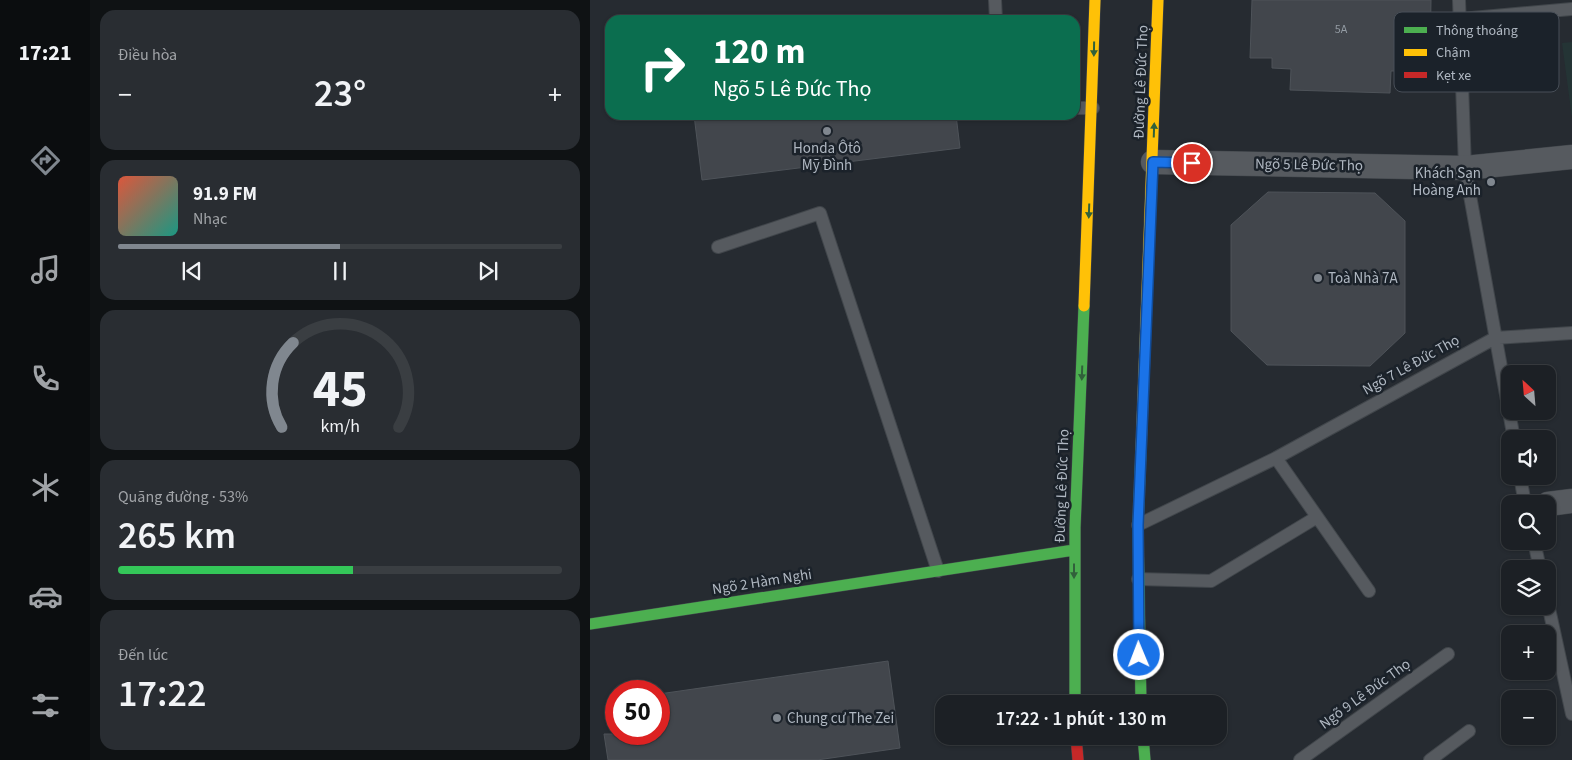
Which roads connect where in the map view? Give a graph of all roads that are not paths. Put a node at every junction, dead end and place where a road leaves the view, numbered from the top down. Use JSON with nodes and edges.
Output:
{"nodes":[{"id":1,"x":996,"y":0,"type":"edge"},
{"id":2,"x":1095,"y":0,"type":"edge"},
{"id":3,"x":1158,"y":0,"type":"edge"},
{"id":4,"x":1572,"y":9,"type":"edge"},
{"id":5,"x":1539,"y":12,"type":"edge"},
{"id":6,"x":996,"y":15,"type":"edge"},
{"id":7,"x":1463,"y":92,"type":"edge"},
{"id":8,"x":1080,"y":108,"type":"edge"},
{"id":9,"x":1093,"y":108,"type":"junction"},
{"id":10,"x":1572,"y":157,"type":"edge"},
{"id":11,"x":1153,"y":162,"type":"junction"},
{"id":12,"x":1465,"y":168,"type":"junction"},
{"id":13,"x":718,"y":247,"type":"dead end"},
{"id":14,"x":1572,"y":333,"type":"edge"},
{"id":15,"x":1495,"y":338,"type":"junction"},
{"id":16,"x":1512,"y":430,"type":"edge"},
{"id":17,"x":1276,"y":458,"type":"junction"},
{"id":18,"x":1572,"y":501,"type":"edge"},
{"id":19,"x":1556,"y":503,"type":"edge"},
{"id":20,"x":1317,"y":516,"type":"junction"},
{"id":21,"x":1138,"y":525,"type":"junction"},
{"id":22,"x":1074,"y":550,"type":"junction"},
{"id":23,"x":938,"y":571,"type":"junction"},
{"id":24,"x":1138,"y":579,"type":"junction"},
{"id":25,"x":1369,"y":591,"type":"dead end"},
{"id":26,"x":1550,"y":615,"type":"edge"},
{"id":27,"x":590,"y":624,"type":"edge"},
{"id":28,"x":1448,"y":654,"type":"dead end"},
{"id":29,"x":1075,"y":695,"type":"edge"},
{"id":30,"x":1141,"y":695,"type":"edge"},
{"id":31,"x":1572,"y":714,"type":"edge"},
{"id":32,"x":1469,"y":731,"type":"dead end"},
{"id":33,"x":1077,"y":745,"type":"edge"},
{"id":34,"x":1144,"y":745,"type":"edge"},
{"id":35,"x":1078,"y":760,"type":"edge"},
{"id":36,"x":1145,"y":760,"type":"edge"},
{"id":37,"x":1300,"y":760,"type":"edge"},
{"id":38,"x":1430,"y":760,"type":"edge"}],
"edges":[{"from":1,"to":6,"type":"lane"},
{"from":2,"to":9,"type":"main road","name":"Đường Lê Đức Thọ","one_way":true},
{"from":11,"to":3,"type":"main road","name":"Đường Lê Đức Thọ","one_way":true},
{"from":4,"to":5,"type":"lane"},
{"from":7,"to":12,"type":"lane"},
{"from":8,"to":9,"type":"lane"},
{"from":9,"to":22,"type":"main road","name":"Đường Lê Đức Thọ","one_way":true},
{"from":10,"to":12,"type":"street","name":"Ngõ 5 Lê Đức Thọ"},
{"from":11,"to":12,"type":"street","name":"Ngõ 5 Lê Đức Thọ"},
{"from":11,"to":21,"type":"main road","name":"Đường Lê Đức Thọ"},
{"from":12,"to":15,"type":"lane"},
{"from":13,"to":23,"type":"lane"},
{"from":14,"to":15,"type":"lane","name":"Ngõ 7 Lê Đức Thọ"},
{"from":15,"to":16,"type":"lane"},
{"from":15,"to":17,"type":"lane","name":"Ngõ 7 Lê Đức Thọ"},
{"from":17,"to":20,"type":"lane"},
{"from":17,"to":21,"type":"lane","name":"Ngõ 7 Lê Đức Thọ"},
{"from":18,"to":19,"type":"street"},
{"from":20,"to":24,"type":"lane"},
{"from":20,"to":25,"type":"lane"},
{"from":21,"to":24,"type":"main road","name":"Đường Lê Đức Thọ"},
{"from":22,"to":23,"type":"main road","name":"Ngõ 2 Hàm Nghi"},
{"from":22,"to":29,"type":"main road","name":"Đường Lê Đức Thọ","one_way":true},
{"from":23,"to":27,"type":"main road","name":"Ngõ 2 Hàm Nghi"},
{"from":24,"to":30,"type":"main road","name":"Đường Lê Đức Thọ"},
{"from":26,"to":31,"type":"lane"},
{"from":28,"to":37,"type":"lane","name":"Ngõ 9 Lê Đức Thọ"},
{"from":32,"to":38,"type":"lane"},
{"from":33,"to":35,"type":"main road"},
{"from":34,"to":36,"type":"main road"}]}
